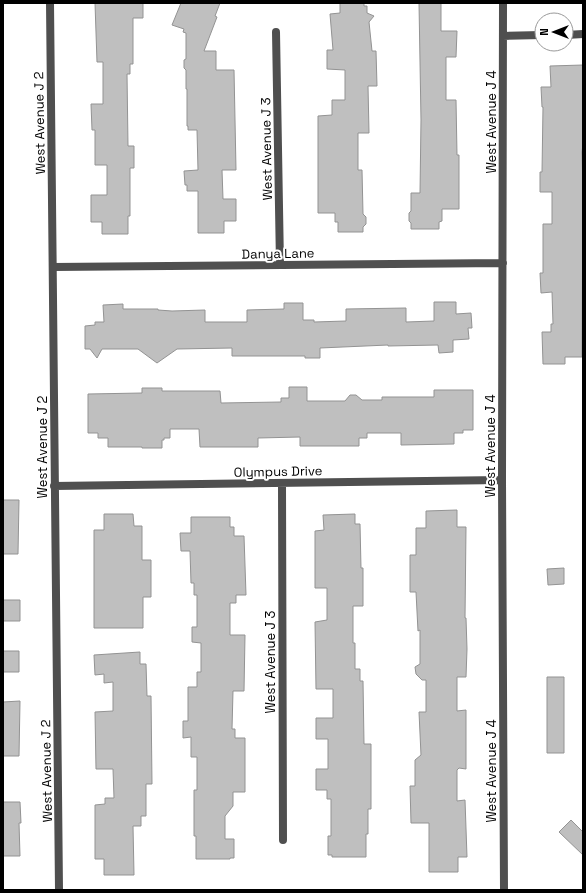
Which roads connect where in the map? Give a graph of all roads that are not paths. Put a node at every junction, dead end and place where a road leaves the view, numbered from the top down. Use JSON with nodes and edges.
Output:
{"nodes":[{"id":1,"x":50,"y":3,"type":"edge"},
{"id":2,"x":503,"y":3,"type":"edge"},
{"id":3,"x":276,"y":32,"type":"dead end"},
{"id":4,"x":534,"y":35,"type":"edge"},
{"id":5,"x":504,"y":36,"type":"junction"},
{"id":6,"x":502,"y":263,"type":"junction"},
{"id":7,"x":280,"y":265,"type":"junction"},
{"id":8,"x":53,"y":268,"type":"junction"},
{"id":9,"x":502,"y":480,"type":"junction"},
{"id":10,"x":282,"y":483,"type":"junction"},
{"id":11,"x":54,"y":486,"type":"junction"},
{"id":12,"x":283,"y":840,"type":"dead end"},
{"id":13,"x":59,"y":890,"type":"edge"},
{"id":14,"x":504,"y":890,"type":"edge"}],
"edges":[{"from":1,"to":8,"type":"street","name":"West Avenue J 2"},
{"from":2,"to":5,"type":"street","name":"West Avenue J 4"},
{"from":3,"to":7,"type":"street","name":"West Avenue J 3"},
{"from":4,"to":5,"type":"street"},
{"from":5,"to":6,"type":"street","name":"West Avenue J 4"},
{"from":6,"to":7,"type":"street","name":"Danya Lane"},
{"from":6,"to":9,"type":"street","name":"West Avenue J 4"},
{"from":7,"to":8,"type":"street","name":"Danya Lane"},
{"from":8,"to":11,"type":"street","name":"West Avenue J 2"},
{"from":9,"to":10,"type":"street","name":"Olympus Drive"},
{"from":9,"to":14,"type":"street","name":"West Avenue J 4"},
{"from":10,"to":11,"type":"street","name":"Olympus Drive"},
{"from":10,"to":12,"type":"street","name":"West Avenue J 3"},
{"from":11,"to":13,"type":"street","name":"West Avenue J 2"}]}
